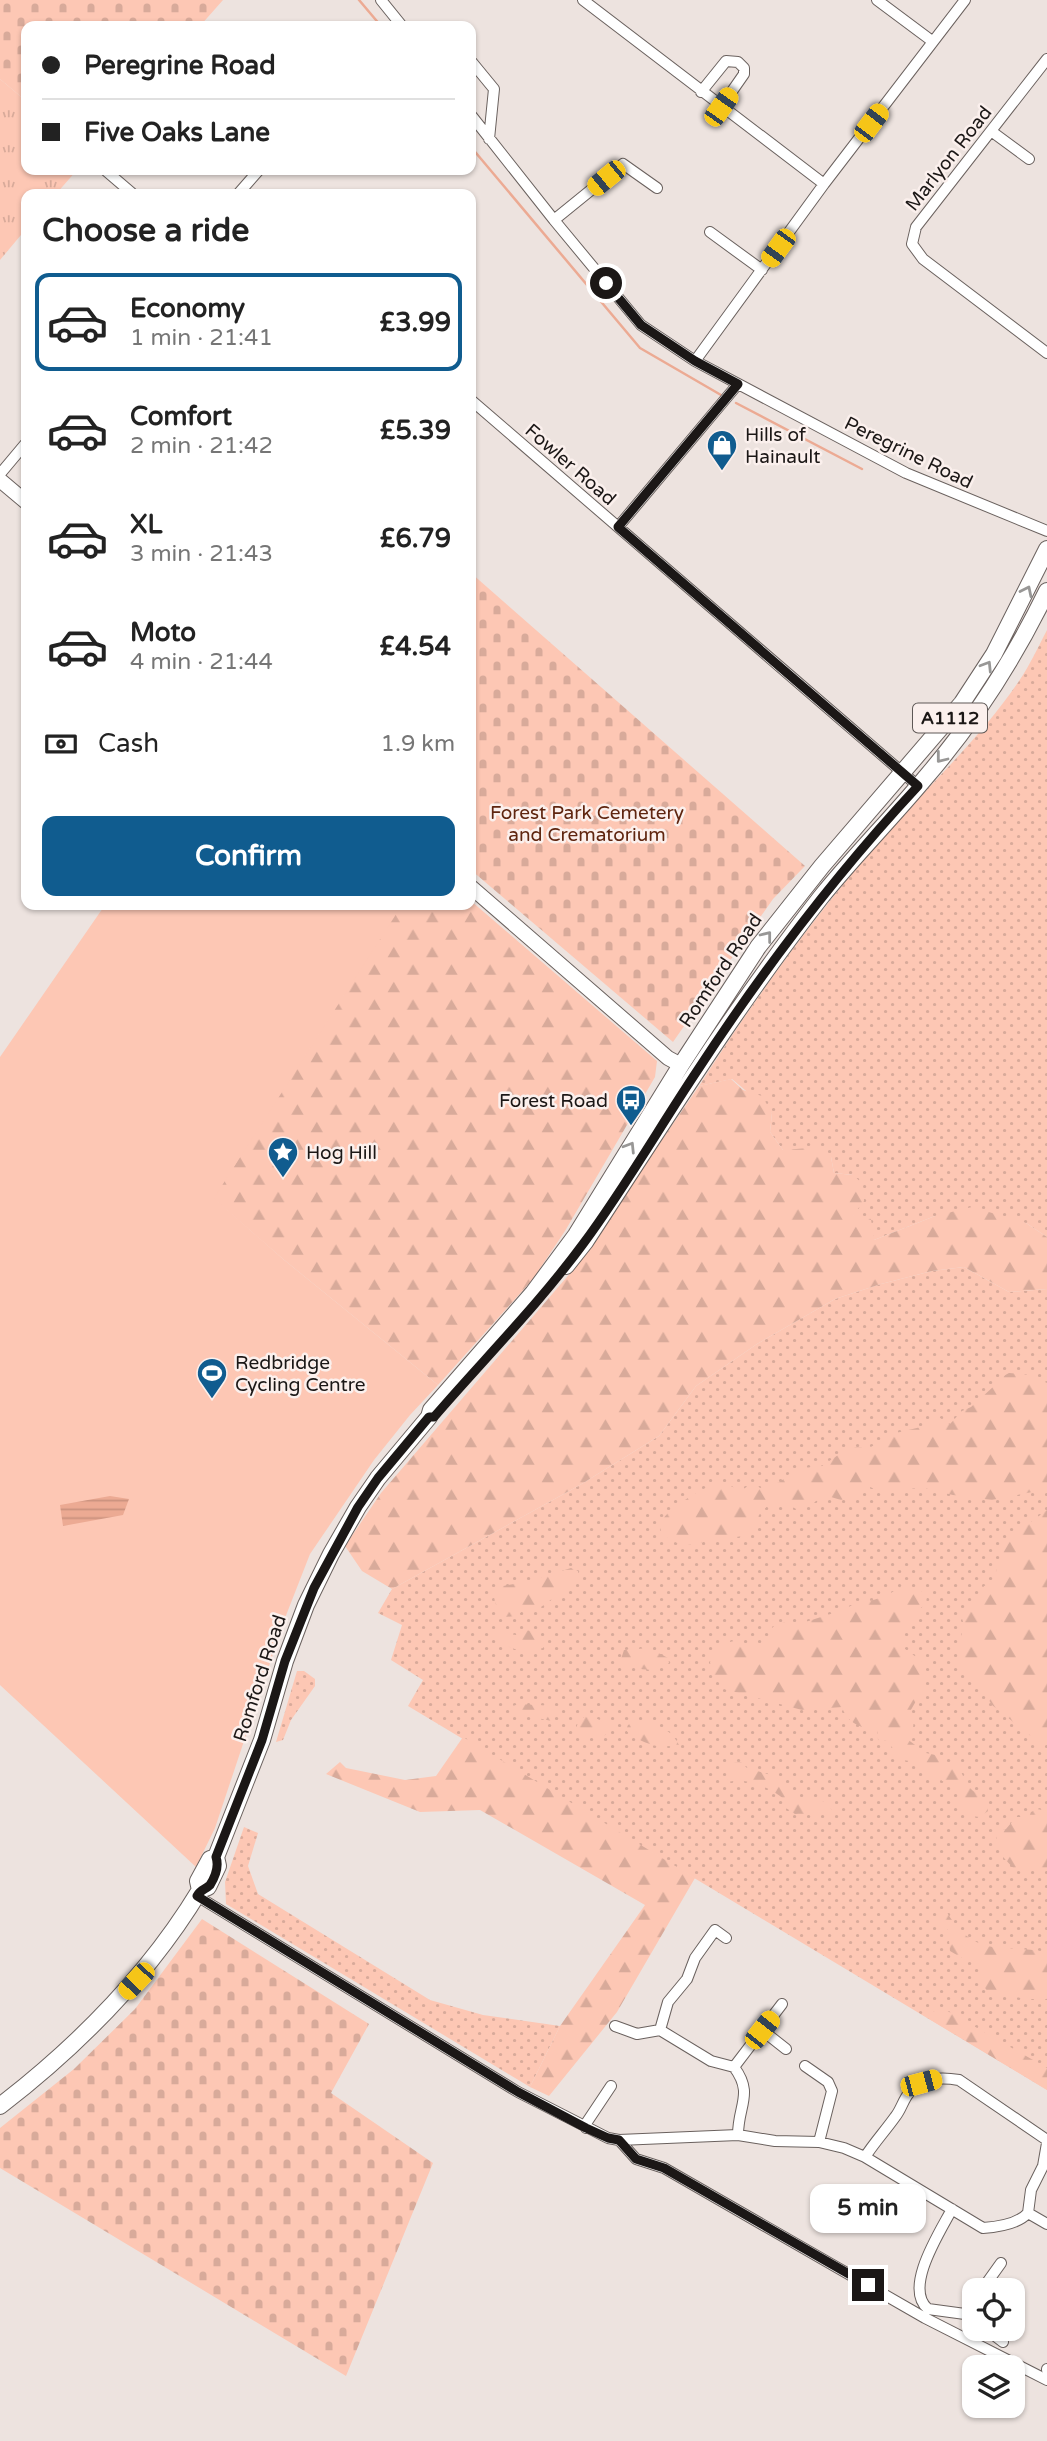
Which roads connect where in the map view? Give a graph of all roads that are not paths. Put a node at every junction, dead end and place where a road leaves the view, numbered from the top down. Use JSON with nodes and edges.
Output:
{"nodes":[{"id":1,"x":381,"y":0,"type":"edge"},
{"id":2,"x":877,"y":0,"type":"edge"},
{"id":3,"x":965,"y":0,"type":"edge"},
{"id":4,"x":588,"y":1,"type":"edge"},
{"id":5,"x":397,"y":21,"type":"edge"},
{"id":6,"x":932,"y":41,"type":"junction"},
{"id":7,"x":1047,"y":59,"type":"edge"},
{"id":8,"x":476,"y":67,"type":"edge"},
{"id":9,"x":701,"y":92,"type":"junction"},
{"id":10,"x":721,"y":107,"type":"junction"},
{"id":11,"x":476,"y":122,"type":"edge"},
{"id":12,"x":991,"y":131,"type":"junction"},
{"id":13,"x":489,"y":139,"type":"junction"},
{"id":14,"x":1029,"y":159,"type":"dead end"},
{"id":15,"x":111,"y":175,"type":"edge"},
{"id":16,"x":255,"y":175,"type":"edge"},
{"id":17,"x":824,"y":184,"type":"junction"},
{"id":18,"x":657,"y":188,"type":"dead end"},
{"id":19,"x":127,"y":189,"type":"edge"},
{"id":20,"x":242,"y":189,"type":"edge"},
{"id":21,"x":554,"y":220,"type":"junction"},
{"id":22,"x":710,"y":232,"type":"dead end"},
{"id":23,"x":762,"y":270,"type":"junction"},
{"id":24,"x":1047,"y":353,"type":"edge"},
{"id":25,"x":695,"y":361,"type":"junction"},
{"id":26,"x":738,"y":384,"type":"junction"},
{"id":27,"x":476,"y":404,"type":"edge"},
{"id":28,"x":21,"y":450,"type":"edge"},
{"id":29,"x":0,"y":477,"type":"edge"},
{"id":30,"x":21,"y":497,"type":"edge"},
{"id":31,"x":618,"y":527,"type":"junction"},
{"id":32,"x":1047,"y":531,"type":"edge"},
{"id":33,"x":1047,"y":549,"type":"edge"},
{"id":34,"x":1047,"y":592,"type":"edge"},
{"id":35,"x":903,"y":773,"type":"junction"},
{"id":36,"x":918,"y":786,"type":"junction"},
{"id":37,"x":476,"y":891,"type":"edge"},
{"id":38,"x":681,"y":1065,"type":"junction"},
{"id":39,"x":429,"y":1417,"type":"junction"},
{"id":40,"x":199,"y":1893,"type":"junction"},
{"id":41,"x":726,"y":1938,"type":"dead end"},
{"id":42,"x":782,"y":2004,"type":"dead end"},
{"id":43,"x":615,"y":2026,"type":"dead end"},
{"id":44,"x":660,"y":2030,"type":"junction"},
{"id":45,"x":762,"y":2030,"type":"junction"},
{"id":46,"x":786,"y":2049,"type":"dead end"},
{"id":47,"x":805,"y":2066,"type":"dead end"},
{"id":48,"x":734,"y":2067,"type":"junction"},
{"id":49,"x":611,"y":2086,"type":"dead end"},
{"id":50,"x":0,"y":2106,"type":"edge"},
{"id":51,"x":586,"y":2128,"type":"junction"},
{"id":52,"x":738,"y":2135,"type":"junction"},
{"id":53,"x":619,"y":2140,"type":"junction"},
{"id":54,"x":819,"y":2142,"type":"junction"},
{"id":55,"x":1047,"y":2142,"type":"edge"},
{"id":56,"x":865,"y":2157,"type":"junction"},
{"id":57,"x":952,"y":2210,"type":"junction"},
{"id":58,"x":1028,"y":2213,"type":"junction"},
{"id":59,"x":1047,"y":2224,"type":"edge"},
{"id":60,"x":1001,"y":2263,"type":"dead end"},
{"id":61,"x":990,"y":2278,"type":"edge"},
{"id":62,"x":962,"y":2314,"type":"edge"},
{"id":63,"x":1047,"y":2379,"type":"edge"}],
"edges":[{"from":1,"to":5,"type":"street"},
{"from":2,"to":6,"type":"street"},
{"from":3,"to":6,"type":"street"},
{"from":4,"to":9,"type":"street"},
{"from":6,"to":17,"type":"street"},
{"from":7,"to":12,"type":"street","name":"Marlyon Road"},
{"from":8,"to":13,"type":"street"},
{"from":9,"to":10,"type":"street"},
{"from":9,"to":10,"type":"street"},
{"from":10,"to":17,"type":"street"},
{"from":11,"to":13,"type":"street","name":"Peregrine Road"},
{"from":12,"to":14,"type":"street"},
{"from":12,"to":24,"type":"street","name":"Marlyon Road"},
{"from":13,"to":21,"type":"street","name":"Peregrine Road"},
{"from":15,"to":19,"type":"street"},
{"from":16,"to":20,"type":"street"},
{"from":17,"to":23,"type":"street"},
{"from":18,"to":21,"type":"street"},
{"from":21,"to":25,"type":"street","name":"Peregrine Road"},
{"from":22,"to":23,"type":"street"},
{"from":23,"to":25,"type":"street"},
{"from":25,"to":26,"type":"street","name":"Peregrine Road"},
{"from":26,"to":31,"type":"street"},
{"from":26,"to":32,"type":"street","name":"Peregrine Road"},
{"from":27,"to":31,"type":"street","name":"Fowler Road"},
{"from":28,"to":29,"type":"street"},
{"from":29,"to":30,"type":"street"},
{"from":31,"to":35,"type":"street","name":"Fowler Road"},
{"from":35,"to":33,"type":"main road","name":"Romford Road","number":"A1112","one_way":true},
{"from":34,"to":36,"type":"main road","name":"Romford Road","number":"A1112","one_way":true},
{"from":35,"to":36,"type":"street","name":"Fowler Road"},
{"from":38,"to":35,"type":"main road","name":"Romford Road","number":"A1112","one_way":true},
{"from":36,"to":39,"type":"main road","name":"Romford Road","number":"A1112"},
{"from":37,"to":38,"type":"street"},
{"from":39,"to":38,"type":"main road","name":"Romford Road","number":"A1112","one_way":true},
{"from":39,"to":40,"type":"main road","name":"Romford Road","number":"A1112"},
{"from":40,"to":50,"type":"main road","name":"Romford Road","number":"A1112"},
{"from":40,"to":51,"type":"street"},
{"from":41,"to":44,"type":"street"},
{"from":42,"to":45,"type":"street"},
{"from":43,"to":44,"type":"street"},
{"from":44,"to":48,"type":"street"},
{"from":45,"to":46,"type":"street"},
{"from":45,"to":48,"type":"street"},
{"from":47,"to":54,"type":"street"},
{"from":48,"to":52,"type":"street"},
{"from":49,"to":51,"type":"street"},
{"from":51,"to":53,"type":"street"},
{"from":52,"to":53,"type":"street"},
{"from":52,"to":54,"type":"street"},
{"from":53,"to":63,"type":"street"},
{"from":54,"to":56,"type":"street"},
{"from":55,"to":56,"type":"street"},
{"from":55,"to":58,"type":"street"},
{"from":56,"to":57,"type":"street"},
{"from":57,"to":58,"type":"street"},
{"from":57,"to":62,"type":"street"},
{"from":58,"to":59,"type":"street"},
{"from":60,"to":61,"type":"street"}]}
